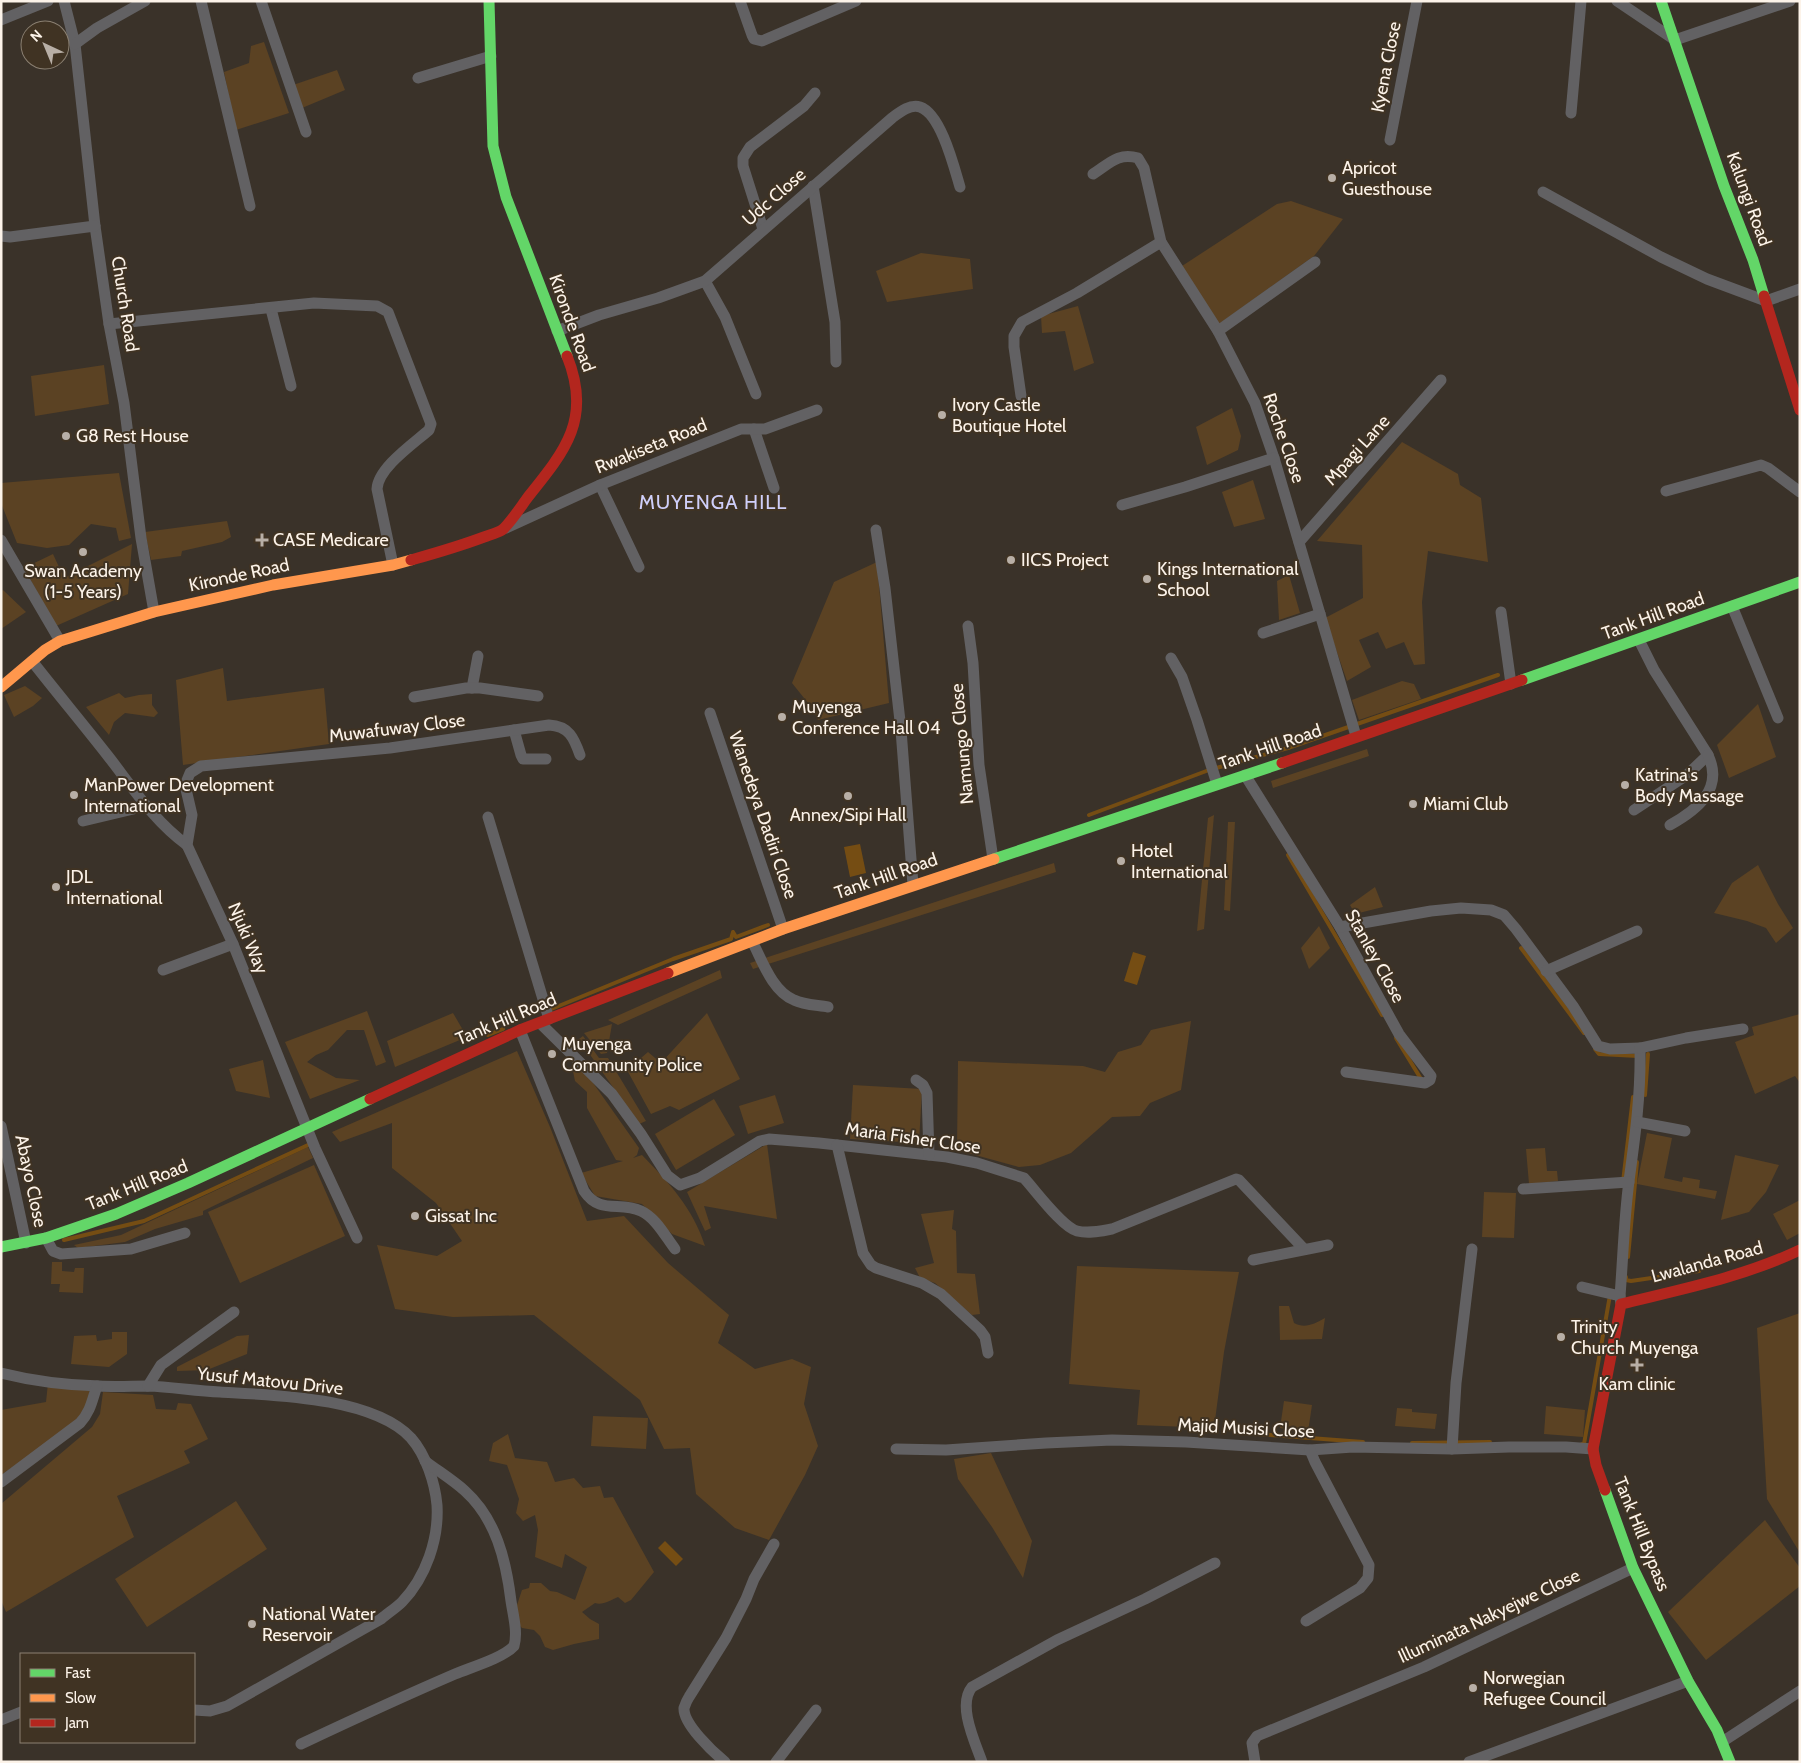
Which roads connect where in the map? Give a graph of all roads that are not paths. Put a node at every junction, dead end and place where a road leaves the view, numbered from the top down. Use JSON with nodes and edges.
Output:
{"nodes":[{"id":1,"x":48,"y":1,"type":"edge"},
{"id":2,"x":64,"y":1,"type":"edge"},
{"id":3,"x":145,"y":1,"type":"edge"},
{"id":4,"x":201,"y":1,"type":"edge"},
{"id":5,"x":262,"y":1,"type":"edge"},
{"id":6,"x":489,"y":1,"type":"edge"},
{"id":7,"x":740,"y":1,"type":"edge"},
{"id":8,"x":856,"y":1,"type":"edge"},
{"id":9,"x":1417,"y":1,"type":"edge"},
{"id":10,"x":1581,"y":1,"type":"edge"},
{"id":11,"x":1616,"y":1,"type":"edge"},
{"id":12,"x":1661,"y":1,"type":"edge"},
{"id":13,"x":1790,"y":1,"type":"edge"},
{"id":14,"x":1,"y":20,"type":"edge"},
{"id":15,"x":1675,"y":40,"type":"junction"},
{"id":16,"x":75,"y":44,"type":"junction"},
{"id":17,"x":491,"y":56,"type":"junction"},
{"id":18,"x":418,"y":78,"type":"dead end"},
{"id":19,"x":814,"y":93,"type":"dead end"},
{"id":20,"x":1571,"y":113,"type":"dead end"},
{"id":21,"x":306,"y":132,"type":"dead end"},
{"id":22,"x":1390,"y":140,"type":"dead end"},
{"id":23,"x":1094,"y":174,"type":"dead end"},
{"id":24,"x":814,"y":186,"type":"junction"},
{"id":25,"x":960,"y":186,"type":"dead end"},
{"id":26,"x":1543,"y":192,"type":"dead end"},
{"id":27,"x":250,"y":206,"type":"dead end"},
{"id":28,"x":95,"y":226,"type":"junction"},
{"id":29,"x":763,"y":229,"type":"junction"},
{"id":30,"x":1,"y":236,"type":"edge"},
{"id":31,"x":1161,"y":242,"type":"junction"},
{"id":32,"x":1315,"y":262,"type":"dead end"},
{"id":33,"x":705,"y":281,"type":"junction"},
{"id":34,"x":1800,"y":289,"type":"edge"},
{"id":35,"x":1766,"y":301,"type":"junction"},
{"id":36,"x":271,"y":308,"type":"junction"},
{"id":37,"x":109,"y":324,"type":"junction"},
{"id":38,"x":557,"y":331,"type":"junction"},
{"id":39,"x":1218,"y":331,"type":"junction"},
{"id":40,"x":836,"y":362,"type":"dead end"},
{"id":41,"x":1441,"y":380,"type":"dead end"},
{"id":42,"x":291,"y":386,"type":"dead end"},
{"id":43,"x":756,"y":394,"type":"dead end"},
{"id":44,"x":1021,"y":396,"type":"dead end"},
{"id":45,"x":817,"y":410,"type":"dead end"},
{"id":46,"x":1800,"y":410,"type":"edge"},
{"id":47,"x":754,"y":429,"type":"junction"},
{"id":48,"x":1274,"y":458,"type":"junction"},
{"id":49,"x":600,"y":485,"type":"junction"},
{"id":50,"x":774,"y":488,"type":"dead end"},
{"id":51,"x":1666,"y":491,"type":"dead end"},
{"id":52,"x":1800,"y":492,"type":"edge"},
{"id":53,"x":1122,"y":505,"type":"dead end"},
{"id":54,"x":502,"y":530,"type":"junction"},
{"id":55,"x":876,"y":530,"type":"dead end"},
{"id":56,"x":1,"y":540,"type":"edge"},
{"id":57,"x":1299,"y":542,"type":"junction"},
{"id":58,"x":393,"y":565,"type":"junction"},
{"id":59,"x":639,"y":567,"type":"dead end"},
{"id":60,"x":1800,"y":582,"type":"edge"},
{"id":61,"x":1732,"y":606,"type":"junction"},
{"id":62,"x":154,"y":612,"type":"junction"},
{"id":63,"x":1501,"y":612,"type":"dead end"},
{"id":64,"x":1320,"y":614,"type":"junction"},
{"id":65,"x":968,"y":626,"type":"dead end"},
{"id":66,"x":1263,"y":633,"type":"dead end"},
{"id":67,"x":1639,"y":640,"type":"junction"},
{"id":68,"x":60,"y":641,"type":"junction"},
{"id":69,"x":478,"y":656,"type":"dead end"},
{"id":70,"x":1171,"y":658,"type":"dead end"},
{"id":71,"x":32,"y":661,"type":"junction"},
{"id":72,"x":1511,"y":684,"type":"junction"},
{"id":73,"x":1,"y":687,"type":"edge"},
{"id":74,"x":472,"y":688,"type":"junction"},
{"id":75,"x":538,"y":696,"type":"dead end"},
{"id":76,"x":414,"y":697,"type":"dead end"},
{"id":77,"x":710,"y":712,"type":"dead end"},
{"id":78,"x":1778,"y":718,"type":"dead end"},
{"id":79,"x":514,"y":730,"type":"junction"},
{"id":80,"x":1356,"y":736,"type":"junction"},
{"id":81,"x":580,"y":755,"type":"dead end"},
{"id":82,"x":1708,"y":755,"type":"junction"},
{"id":83,"x":546,"y":759,"type":"dead end"},
{"id":84,"x":1245,"y":775,"type":"junction"},
{"id":85,"x":1216,"y":784,"type":"junction"},
{"id":86,"x":146,"y":806,"type":"junction"},
{"id":87,"x":1634,"y":810,"type":"dead end"},
{"id":88,"x":488,"y":817,"type":"dead end"},
{"id":89,"x":83,"y":821,"type":"dead end"},
{"id":90,"x":1670,"y":825,"type":"dead end"},
{"id":91,"x":187,"y":844,"type":"junction"},
{"id":92,"x":993,"y":858,"type":"junction"},
{"id":93,"x":913,"y":885,"type":"junction"},
{"id":94,"x":1340,"y":927,"type":"junction"},
{"id":95,"x":783,"y":929,"type":"junction"},
{"id":96,"x":1637,"y":931,"type":"dead end"},
{"id":97,"x":752,"y":941,"type":"junction"},
{"id":98,"x":232,"y":944,"type":"junction"},
{"id":99,"x":163,"y":970,"type":"dead end"},
{"id":100,"x":1546,"y":971,"type":"junction"},
{"id":101,"x":828,"y":1007,"type":"dead end"},
{"id":102,"x":545,"y":1021,"type":"junction"},
{"id":103,"x":1742,"y":1029,"type":"dead end"},
{"id":104,"x":520,"y":1030,"type":"junction"},
{"id":105,"x":1640,"y":1048,"type":"junction"},
{"id":106,"x":1346,"y":1072,"type":"dead end"},
{"id":107,"x":916,"y":1080,"type":"dead end"},
{"id":108,"x":1637,"y":1122,"type":"junction"},
{"id":109,"x":1,"y":1126,"type":"edge"},
{"id":110,"x":308,"y":1128,"type":"junction"},
{"id":111,"x":1685,"y":1131,"type":"dead end"},
{"id":112,"x":837,"y":1145,"type":"junction"},
{"id":113,"x":929,"y":1155,"type":"junction"},
{"id":114,"x":1629,"y":1182,"type":"junction"},
{"id":115,"x":1523,"y":1189,"type":"dead end"},
{"id":116,"x":185,"y":1233,"type":"dead end"},
{"id":117,"x":46,"y":1238,"type":"junction"},
{"id":118,"x":357,"y":1238,"type":"dead end"},
{"id":119,"x":26,"y":1243,"type":"junction"},
{"id":120,"x":1328,"y":1245,"type":"dead end"},
{"id":121,"x":1,"y":1247,"type":"edge"},
{"id":122,"x":675,"y":1249,"type":"dead end"},
{"id":123,"x":1304,"y":1249,"type":"junction"},
{"id":124,"x":1472,"y":1249,"type":"dead end"},
{"id":125,"x":1800,"y":1250,"type":"edge"},
{"id":126,"x":1252,"y":1260,"type":"dead end"},
{"id":127,"x":1582,"y":1287,"type":"dead end"},
{"id":128,"x":1621,"y":1300,"type":"junction"},
{"id":129,"x":234,"y":1312,"type":"dead end"},
{"id":130,"x":988,"y":1353,"type":"dead end"},
{"id":131,"x":1,"y":1373,"type":"edge"},
{"id":132,"x":98,"y":1386,"type":"junction"},
{"id":133,"x":148,"y":1386,"type":"junction"},
{"id":134,"x":896,"y":1449,"type":"dead end"},
{"id":135,"x":1452,"y":1449,"type":"junction"},
{"id":136,"x":1594,"y":1449,"type":"junction"},
{"id":137,"x":1310,"y":1450,"type":"junction"},
{"id":138,"x":425,"y":1461,"type":"junction"},
{"id":139,"x":1,"y":1482,"type":"edge"},
{"id":140,"x":774,"y":1544,"type":"dead end"},
{"id":141,"x":1215,"y":1562,"type":"dead end"},
{"id":142,"x":1633,"y":1568,"type":"junction"},
{"id":143,"x":1306,"y":1620,"type":"dead end"},
{"id":144,"x":1688,"y":1681,"type":"junction"},
{"id":145,"x":1800,"y":1691,"type":"edge"},
{"id":146,"x":195,"y":1710,"type":"edge"},
{"id":147,"x":816,"y":1710,"type":"dead end"},
{"id":148,"x":20,"y":1712,"type":"edge"},
{"id":149,"x":1,"y":1720,"type":"edge"},
{"id":150,"x":1722,"y":1742,"type":"junction"},
{"id":151,"x":301,"y":1744,"type":"dead end"},
{"id":152,"x":723,"y":1761,"type":"edge"},
{"id":153,"x":776,"y":1762,"type":"edge"},
{"id":154,"x":982,"y":1762,"type":"edge"},
{"id":155,"x":1255,"y":1762,"type":"edge"},
{"id":156,"x":1470,"y":1762,"type":"edge"},
{"id":157,"x":1730,"y":1762,"type":"edge"}],
"edges":[{"from":1,"to":14,"type":"street"},
{"from":2,"to":16,"type":"street","name":"Church Road"},
{"from":3,"to":16,"type":"street"},
{"from":4,"to":27,"type":"street"},
{"from":5,"to":21,"type":"street"},
{"from":6,"to":17,"type":"street","name":"Kironde Road"},
{"from":7,"to":8,"type":"street"},
{"from":9,"to":22,"type":"street","name":"Kyena Close"},
{"from":10,"to":20,"type":"street"},
{"from":11,"to":15,"type":"street"},
{"from":12,"to":15,"type":"street","name":"Kalungi Road"},
{"from":13,"to":15,"type":"street"},
{"from":15,"to":35,"type":"street","name":"Kalungi Road"},
{"from":16,"to":28,"type":"street","name":"Church Road"},
{"from":17,"to":18,"type":"street"},
{"from":17,"to":38,"type":"street","name":"Kironde Road"},
{"from":19,"to":29,"type":"street"},
{"from":23,"to":31,"type":"street","name":"Roche Close"},
{"from":24,"to":25,"type":"street","name":"Udc Close"},
{"from":24,"to":29,"type":"street","name":"Udc Close"},
{"from":24,"to":40,"type":"street"},
{"from":26,"to":35,"type":"street"},
{"from":28,"to":30,"type":"street"},
{"from":28,"to":37,"type":"street","name":"Church Road"},
{"from":29,"to":33,"type":"street","name":"Udc Close"},
{"from":31,"to":39,"type":"street","name":"Roche Close"},
{"from":31,"to":44,"type":"street"},
{"from":32,"to":39,"type":"street"},
{"from":33,"to":38,"type":"street","name":"Udc Close"},
{"from":33,"to":43,"type":"street"},
{"from":34,"to":35,"type":"street"},
{"from":35,"to":46,"type":"street","name":"Kalungi Road"},
{"from":36,"to":37,"type":"street"},
{"from":36,"to":42,"type":"street"},
{"from":36,"to":58,"type":"street"},
{"from":37,"to":62,"type":"street","name":"Church Road"},
{"from":38,"to":54,"type":"street","name":"Kironde Road"},
{"from":39,"to":48,"type":"street","name":"Roche Close"},
{"from":41,"to":57,"type":"street","name":"Mpagi Lane"},
{"from":45,"to":47,"type":"street","name":"Rwakiseta Road"},
{"from":47,"to":49,"type":"street","name":"Rwakiseta Road"},
{"from":47,"to":50,"type":"street"},
{"from":48,"to":53,"type":"street"},
{"from":48,"to":57,"type":"street","name":"Roche Close"},
{"from":49,"to":54,"type":"street","name":"Rwakiseta Road"},
{"from":49,"to":59,"type":"street"},
{"from":51,"to":52,"type":"street"},
{"from":54,"to":58,"type":"street","name":"Kironde Road"},
{"from":55,"to":93,"type":"street"},
{"from":56,"to":68,"type":"street"},
{"from":57,"to":64,"type":"street","name":"Roche Close"},
{"from":58,"to":62,"type":"street","name":"Kironde Road"},
{"from":60,"to":61,"type":"street","name":"Tank Hill Road"},
{"from":61,"to":67,"type":"street","name":"Tank Hill Road"},
{"from":61,"to":78,"type":"street"},
{"from":62,"to":68,"type":"street","name":"Kironde Road"},
{"from":63,"to":72,"type":"street"},
{"from":64,"to":66,"type":"street"},
{"from":64,"to":80,"type":"street","name":"Roche Close"},
{"from":65,"to":92,"type":"street","name":"Namungo Close"},
{"from":67,"to":72,"type":"street","name":"Tank Hill Road"},
{"from":67,"to":82,"type":"street"},
{"from":68,"to":71,"type":"street","name":"Kironde Road"},
{"from":69,"to":74,"type":"street"},
{"from":70,"to":85,"type":"street"},
{"from":71,"to":73,"type":"street","name":"Kironde Road"},
{"from":71,"to":86,"type":"street"},
{"from":72,"to":80,"type":"street","name":"Tank Hill Road"},
{"from":74,"to":75,"type":"street"},
{"from":74,"to":76,"type":"street"},
{"from":77,"to":95,"type":"street","name":"Wanedeya Dadiri Close"},
{"from":79,"to":81,"type":"street","name":"Muwafuway Close"},
{"from":79,"to":83,"type":"street"},
{"from":79,"to":91,"type":"street","name":"Muwafuway Close"},
{"from":80,"to":84,"type":"street","name":"Tank Hill Road"},
{"from":82,"to":87,"type":"street"},
{"from":82,"to":90,"type":"street"},
{"from":84,"to":85,"type":"street","name":"Tank Hill Road"},
{"from":84,"to":94,"type":"street","name":"Stanley Close"},
{"from":85,"to":92,"type":"street","name":"Tank Hill Road"},
{"from":86,"to":89,"type":"street"},
{"from":86,"to":91,"type":"street"},
{"from":88,"to":102,"type":"street"},
{"from":91,"to":98,"type":"street","name":"Njuki Way"},
{"from":92,"to":93,"type":"street","name":"Tank Hill Road"},
{"from":93,"to":95,"type":"street","name":"Tank Hill Road"},
{"from":94,"to":100,"type":"street"},
{"from":94,"to":106,"type":"street","name":"Stanley Close"},
{"from":95,"to":97,"type":"street","name":"Tank Hill Road"},
{"from":96,"to":100,"type":"street"},
{"from":97,"to":101,"type":"street"},
{"from":97,"to":102,"type":"street","name":"Tank Hill Road"},
{"from":98,"to":99,"type":"street"},
{"from":98,"to":110,"type":"street","name":"Njuki Way"},
{"from":100,"to":105,"type":"street"},
{"from":102,"to":104,"type":"street","name":"Tank Hill Road"},
{"from":102,"to":112,"type":"street","name":"Maria Fisher Close"},
{"from":103,"to":105,"type":"street"},
{"from":104,"to":110,"type":"street","name":"Tank Hill Road"},
{"from":104,"to":122,"type":"street"},
{"from":105,"to":108,"type":"street"},
{"from":107,"to":113,"type":"street"},
{"from":108,"to":111,"type":"street"},
{"from":108,"to":114,"type":"street"},
{"from":109,"to":119,"type":"street","name":"Abayo Close"},
{"from":110,"to":117,"type":"street","name":"Tank Hill Road"},
{"from":110,"to":118,"type":"street","name":"Njuki Way"},
{"from":112,"to":113,"type":"street","name":"Maria Fisher Close"},
{"from":112,"to":130,"type":"street"},
{"from":113,"to":123,"type":"street","name":"Maria Fisher Close"},
{"from":114,"to":115,"type":"street"},
{"from":114,"to":128,"type":"street"},
{"from":116,"to":117,"type":"street"},
{"from":117,"to":119,"type":"street","name":"Tank Hill Road"},
{"from":119,"to":121,"type":"street","name":"Tank Hill Road"},
{"from":120,"to":123,"type":"street"},
{"from":123,"to":126,"type":"street"},
{"from":124,"to":135,"type":"street"},
{"from":125,"to":128,"type":"street","name":"Lwalanda Road"},
{"from":127,"to":128,"type":"street"},
{"from":128,"to":136,"type":"street","name":"Tank Hill Bypass"},
{"from":129,"to":133,"type":"street"},
{"from":131,"to":132,"type":"street","name":"Yusuf Matovu Drive"},
{"from":132,"to":133,"type":"street","name":"Yusuf Matovu Drive"},
{"from":132,"to":139,"type":"street"},
{"from":133,"to":138,"type":"street","name":"Yusuf Matovu Drive"},
{"from":134,"to":137,"type":"street","name":"Majid Musisi Close"},
{"from":135,"to":136,"type":"street","name":"Majid Musisi Close"},
{"from":135,"to":137,"type":"street","name":"Majid Musisi Close"},
{"from":136,"to":142,"type":"street","name":"Tank Hill Bypass"},
{"from":137,"to":143,"type":"street"},
{"from":138,"to":146,"type":"street","name":"Yusuf Matovu Drive"},
{"from":138,"to":151,"type":"street"},
{"from":140,"to":152,"type":"street"},
{"from":141,"to":154,"type":"street"},
{"from":142,"to":144,"type":"street","name":"Tank Hill Bypass"},
{"from":142,"to":155,"type":"street","name":"Illuminata Nakyejwe Close"},
{"from":144,"to":150,"type":"street","name":"Tank Hill Bypass"},
{"from":144,"to":156,"type":"street"},
{"from":145,"to":150,"type":"street"},
{"from":147,"to":153,"type":"street"},
{"from":148,"to":149,"type":"street"},
{"from":150,"to":157,"type":"street","name":"Tank Hill Bypass"}]}
